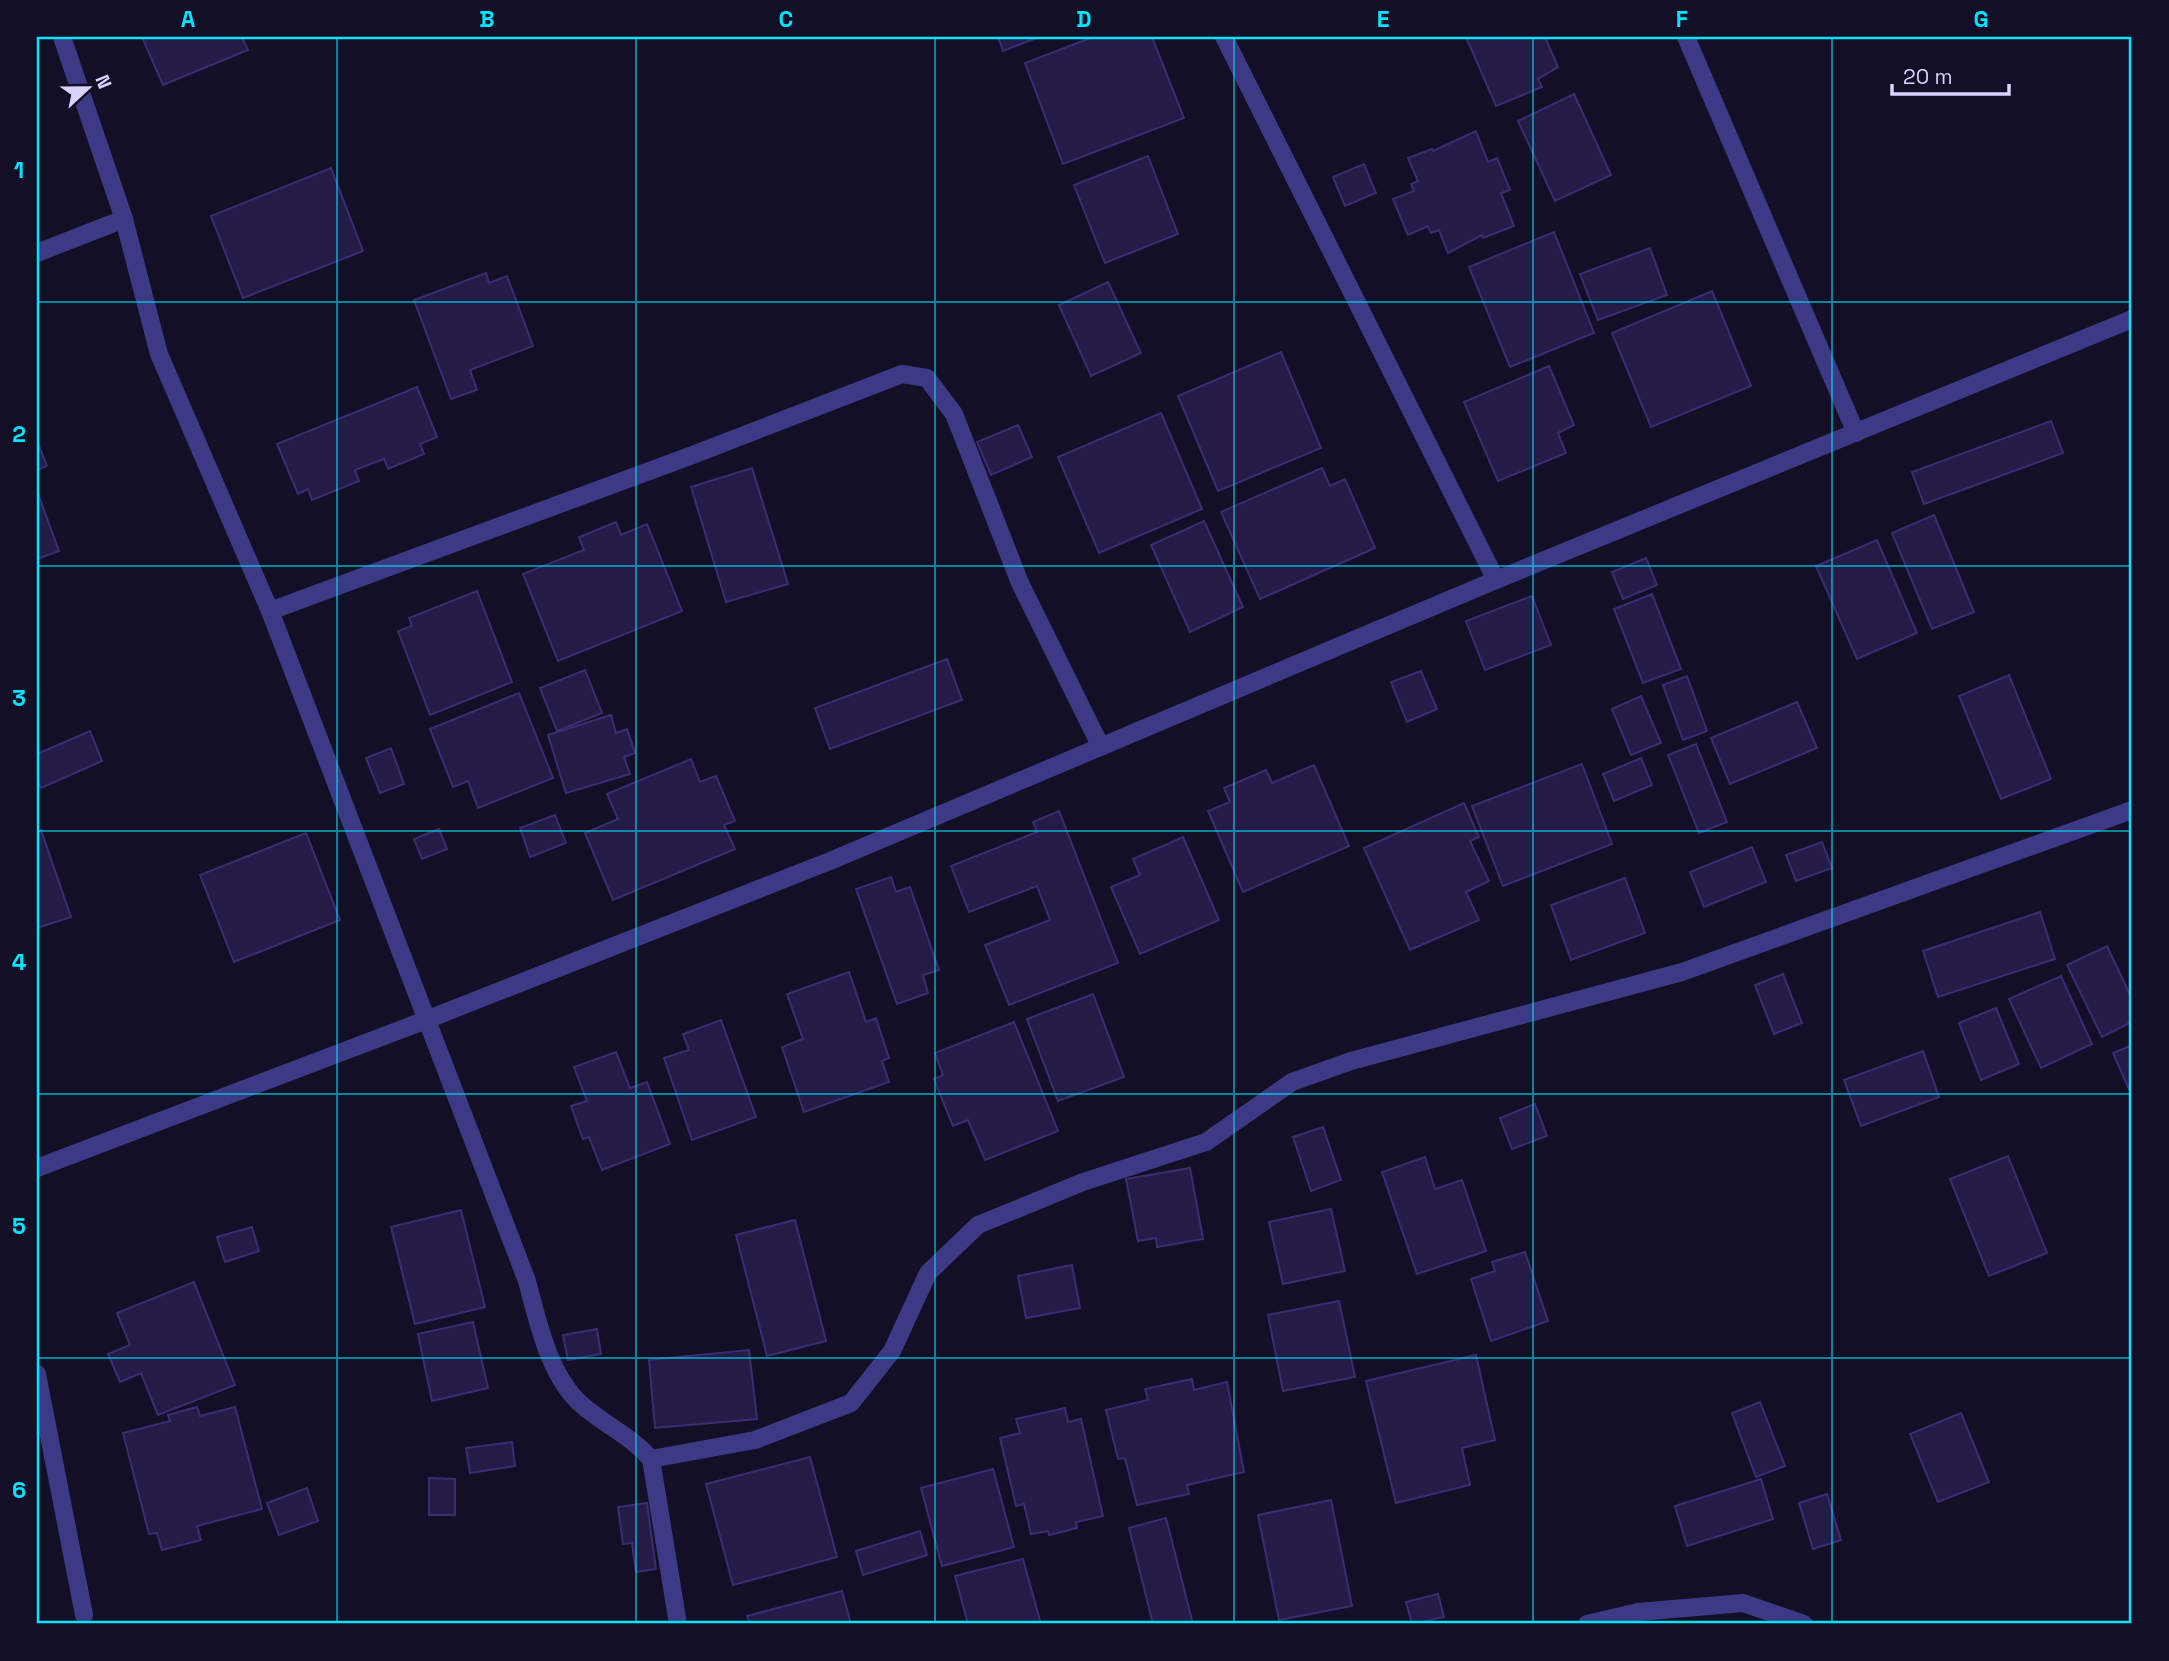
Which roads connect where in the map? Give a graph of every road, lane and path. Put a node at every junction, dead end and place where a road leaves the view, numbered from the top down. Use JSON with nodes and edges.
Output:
{"nodes":[{"id":1,"x":62,"y":37,"type":"edge"},
{"id":2,"x":1224,"y":37,"type":"edge"},
{"id":3,"x":1686,"y":37,"type":"edge"},
{"id":4,"x":124,"y":219,"type":"junction"},
{"id":5,"x":37,"y":253,"type":"edge"},
{"id":6,"x":2132,"y":319,"type":"edge"},
{"id":7,"x":1856,"y":433,"type":"junction"},
{"id":8,"x":1496,"y":580,"type":"junction"},
{"id":9,"x":270,"y":611,"type":"junction"},
{"id":10,"x":1100,"y":745,"type":"junction"},
{"id":11,"x":2132,"y":810,"type":"edge"},
{"id":12,"x":426,"y":1020,"type":"junction"},
{"id":13,"x":37,"y":1168,"type":"edge"},
{"id":14,"x":37,"y":1374,"type":"edge"},
{"id":15,"x":651,"y":1459,"type":"junction"},
{"id":16,"x":84,"y":1615,"type":"dead end"},
{"id":17,"x":678,"y":1624,"type":"edge"},
{"id":18,"x":1587,"y":1624,"type":"edge"},
{"id":19,"x":1804,"y":1624,"type":"edge"}],
"edges":[{"from":1,"to":4,"type":"street"},
{"from":2,"to":8,"type":"street"},
{"from":3,"to":7,"type":"street"},
{"from":4,"to":5,"type":"street"},
{"from":4,"to":9,"type":"street"},
{"from":6,"to":7,"type":"street"},
{"from":7,"to":8,"type":"street"},
{"from":8,"to":10,"type":"street"},
{"from":9,"to":10,"type":"street"},
{"from":9,"to":12,"type":"street"},
{"from":10,"to":12,"type":"street"},
{"from":11,"to":15,"type":"street"},
{"from":12,"to":13,"type":"street"},
{"from":12,"to":15,"type":"street"},
{"from":14,"to":16,"type":"street"},
{"from":15,"to":17,"type":"street"},
{"from":18,"to":19,"type":"street"}]}
